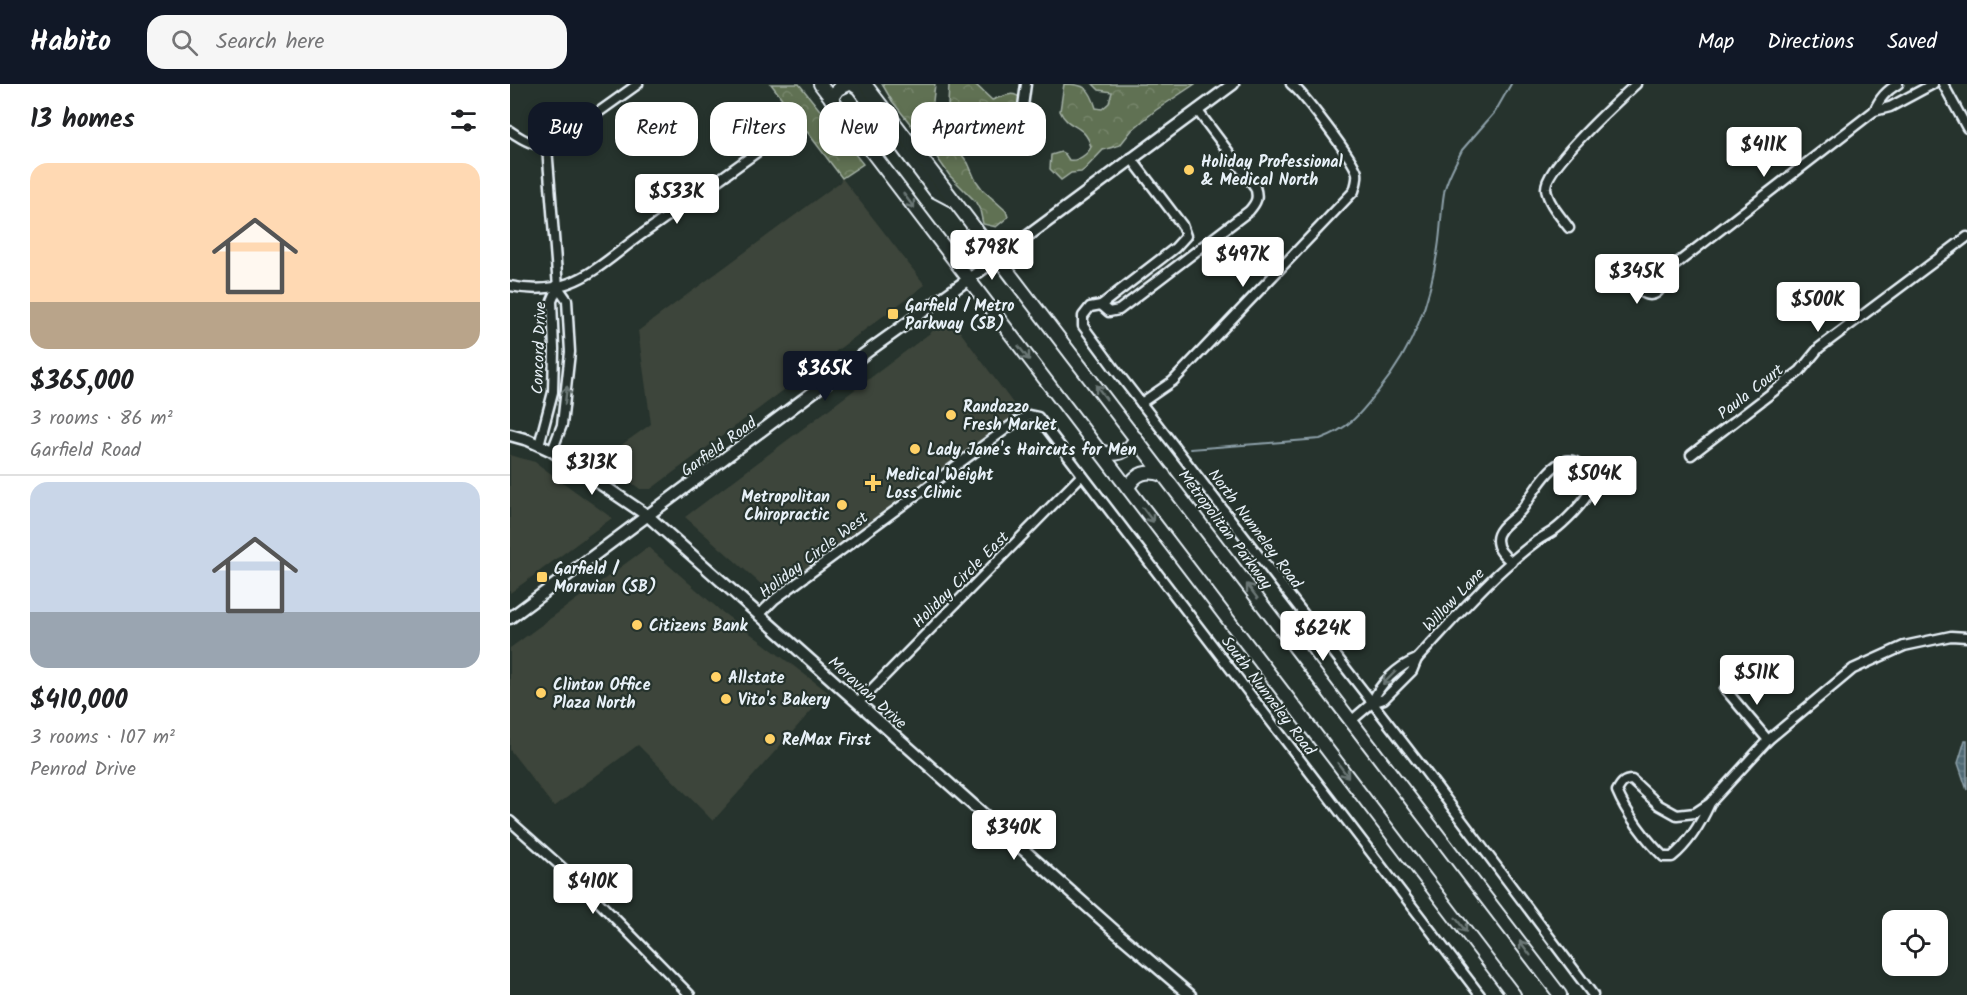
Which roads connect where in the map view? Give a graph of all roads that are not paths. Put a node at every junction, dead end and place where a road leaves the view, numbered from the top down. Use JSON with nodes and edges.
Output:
{"nodes":[{"id":1,"x":638,"y":84,"type":"edge"},
{"id":2,"x":820,"y":84,"type":"edge"},
{"id":3,"x":850,"y":84,"type":"edge"},
{"id":4,"x":865,"y":84,"type":"edge"},
{"id":5,"x":1026,"y":84,"type":"edge"},
{"id":6,"x":1233,"y":84,"type":"edge"},
{"id":7,"x":1291,"y":84,"type":"edge"},
{"id":8,"x":1636,"y":84,"type":"edge"},
{"id":9,"x":1898,"y":84,"type":"edge"},
{"id":10,"x":1910,"y":84,"type":"edge"},
{"id":11,"x":1933,"y":84,"type":"edge"},
{"id":12,"x":1943,"y":84,"type":"edge"},
{"id":13,"x":1217,"y":89,"type":"edge"},
{"id":14,"x":1914,"y":94,"type":"junction"},
{"id":15,"x":831,"y":99,"type":"junction"},
{"id":16,"x":1024,"y":102,"type":"edge"},
{"id":17,"x":603,"y":109,"type":"edge"},
{"id":18,"x":1197,"y":110,"type":"junction"},
{"id":19,"x":1874,"y":111,"type":"junction"},
{"id":20,"x":1967,"y":128,"type":"edge"},
{"id":21,"x":510,"y":131,"type":"edge"},
{"id":22,"x":528,"y":141,"type":"edge"},
{"id":23,"x":548,"y":156,"type":"edge"},
{"id":24,"x":751,"y":156,"type":"edge"},
{"id":25,"x":1131,"y":158,"type":"junction"},
{"id":26,"x":956,"y":202,"type":"junction"},
{"id":27,"x":1569,"y":228,"type":"dead end"},
{"id":28,"x":1967,"y":237,"type":"edge"},
{"id":29,"x":998,"y":258,"type":"junction"},
{"id":30,"x":1671,"y":268,"type":"junction"},
{"id":31,"x":1652,"y":273,"type":"junction"},
{"id":32,"x":969,"y":280,"type":"junction"},
{"id":33,"x":1661,"y":284,"type":"junction"},
{"id":34,"x":510,"y":286,"type":"edge"},
{"id":35,"x":558,"y":287,"type":"junction"},
{"id":36,"x":1101,"y":304,"type":"junction"},
{"id":37,"x":1141,"y":403,"type":"junction"},
{"id":38,"x":1034,"y":416,"type":"joint"},
{"id":39,"x":510,"y":435,"type":"edge"},
{"id":40,"x":1136,"y":438,"type":"junction"},
{"id":41,"x":539,"y":445,"type":"junction"},
{"id":42,"x":552,"y":451,"type":"junction"},
{"id":43,"x":1100,"y":451,"type":"junction"},
{"id":44,"x":1691,"y":455,"type":"dead end"},
{"id":45,"x":1164,"y":474,"type":"junction"},
{"id":46,"x":1082,"y":475,"type":"junction"},
{"id":47,"x":1128,"y":488,"type":"junction"},
{"id":48,"x":648,"y":516,"type":"junction"},
{"id":49,"x":1512,"y":562,"type":"junction"},
{"id":50,"x":759,"y":615,"type":"junction"},
{"id":51,"x":510,"y":618,"type":"edge"},
{"id":52,"x":1967,"y":637,"type":"edge"},
{"id":53,"x":1725,"y":689,"type":"dead end"},
{"id":54,"x":858,"y":703,"type":"junction"},
{"id":55,"x":1372,"y":703,"type":"junction"},
{"id":56,"x":1351,"y":721,"type":"junction"},
{"id":57,"x":1768,"y":740,"type":"junction"},
{"id":58,"x":1710,"y":803,"type":"junction"},
{"id":59,"x":510,"y":821,"type":"edge"},
{"id":60,"x":690,"y":995,"type":"edge"},
{"id":61,"x":1190,"y":995,"type":"edge"},
{"id":62,"x":1480,"y":995,"type":"edge"},
{"id":63,"x":1514,"y":995,"type":"edge"},
{"id":64,"x":1560,"y":995,"type":"edge"},
{"id":65,"x":1593,"y":995,"type":"edge"}],
"edges":[{"from":1,"to":17,"type":"street"},
{"from":2,"to":15,"type":"main road"},
{"from":3,"to":15,"type":"main road"},
{"from":3,"to":26,"type":"main road"},
{"from":4,"to":26,"type":"main road","name":"Metropolitan Parkway"},
{"from":5,"to":16,"type":"street"},
{"from":6,"to":13,"type":"main road","name":"Garfield Road"},
{"from":7,"to":37,"type":"street"},
{"from":8,"to":27,"type":"street"},
{"from":9,"to":19,"type":"street"},
{"from":10,"to":14,"type":"street"},
{"from":11,"to":14,"type":"street"},
{"from":12,"to":20,"type":"street"},
{"from":13,"to":18,"type":"main road","name":"Garfield Road"},
{"from":14,"to":19,"type":"street"},
{"from":15,"to":32,"type":"main road","one_way":true},
{"from":18,"to":25,"type":"main road","name":"Garfield Road"},
{"from":18,"to":36,"type":"street"},
{"from":19,"to":30,"type":"street"},
{"from":21,"to":22,"type":"street"},
{"from":23,"to":35,"type":"street","name":"Concord Drive"},
{"from":24,"to":35,"type":"street"},
{"from":25,"to":29,"type":"main road","name":"Garfield Road"},
{"from":25,"to":36,"type":"street","name":"North Nunneley Road"},
{"from":26,"to":29,"type":"main road","name":"Metropolitan Parkway"},
{"from":28,"to":44,"type":"street","name":"Paula Court"},
{"from":29,"to":32,"type":"main road","name":"Garfield Road"},
{"from":40,"to":29,"type":"main road","name":"Metropolitan Parkway","one_way":true},
{"from":30,"to":31,"type":"street"},
{"from":30,"to":33,"type":"street"},
{"from":31,"to":33,"type":"street"},
{"from":31,"to":33,"type":"street"},
{"from":32,"to":43,"type":"main road","one_way":true},
{"from":32,"to":48,"type":"main road","name":"Garfield Road"},
{"from":34,"to":35,"type":"street"},
{"from":35,"to":41,"type":"street","name":"Concord Drive"},
{"from":42,"to":35,"type":"street","name":"Concord Drive","one_way":true},
{"from":36,"to":37,"type":"street","name":"North Nunneley Road"},
{"from":37,"to":55,"type":"street","name":"North Nunneley Road"},
{"from":38,"to":46,"type":"street","name":"South Nunneley Road"},
{"from":38,"to":50,"type":"street","name":"Holiday Circle West"},
{"from":39,"to":41,"type":"main road","name":"Moravian Drive"},
{"from":40,"to":43,"type":"main road"},
{"from":40,"to":45,"type":"main road","name":"Metropolitan Parkway"},
{"from":41,"to":42,"type":"main road","name":"Moravian Drive"},
{"from":42,"to":48,"type":"main road","name":"Moravian Drive"},
{"from":43,"to":47,"type":"main road"},
{"from":45,"to":47,"type":"main road"},
{"from":56,"to":45,"type":"main road","name":"Metropolitan Parkway","one_way":true},
{"from":46,"to":54,"type":"street","name":"Holiday Circle East"},
{"from":46,"to":62,"type":"street","name":"South Nunneley Road"},
{"from":47,"to":63,"type":"main road","one_way":true},
{"from":48,"to":50,"type":"main road","name":"Moravian Drive"},
{"from":48,"to":51,"type":"main road","name":"Garfield Road"},
{"from":49,"to":49,"type":"street","name":"Willow Lane"},
{"from":49,"to":55,"type":"street","name":"Willow Lane"},
{"from":50,"to":54,"type":"main road","name":"Moravian Drive"},
{"from":52,"to":57,"type":"street"},
{"from":53,"to":57,"type":"street"},
{"from":54,"to":61,"type":"main road","name":"Moravian Drive"},
{"from":55,"to":56,"type":"street","name":"Willow Lane"},
{"from":55,"to":65,"type":"street","name":"North Nunneley Road"},
{"from":64,"to":56,"type":"main road","name":"Metropolitan Parkway","one_way":true},
{"from":57,"to":58,"type":"street"},
{"from":58,"to":58,"type":"street"},
{"from":59,"to":60,"type":"street"}]}
